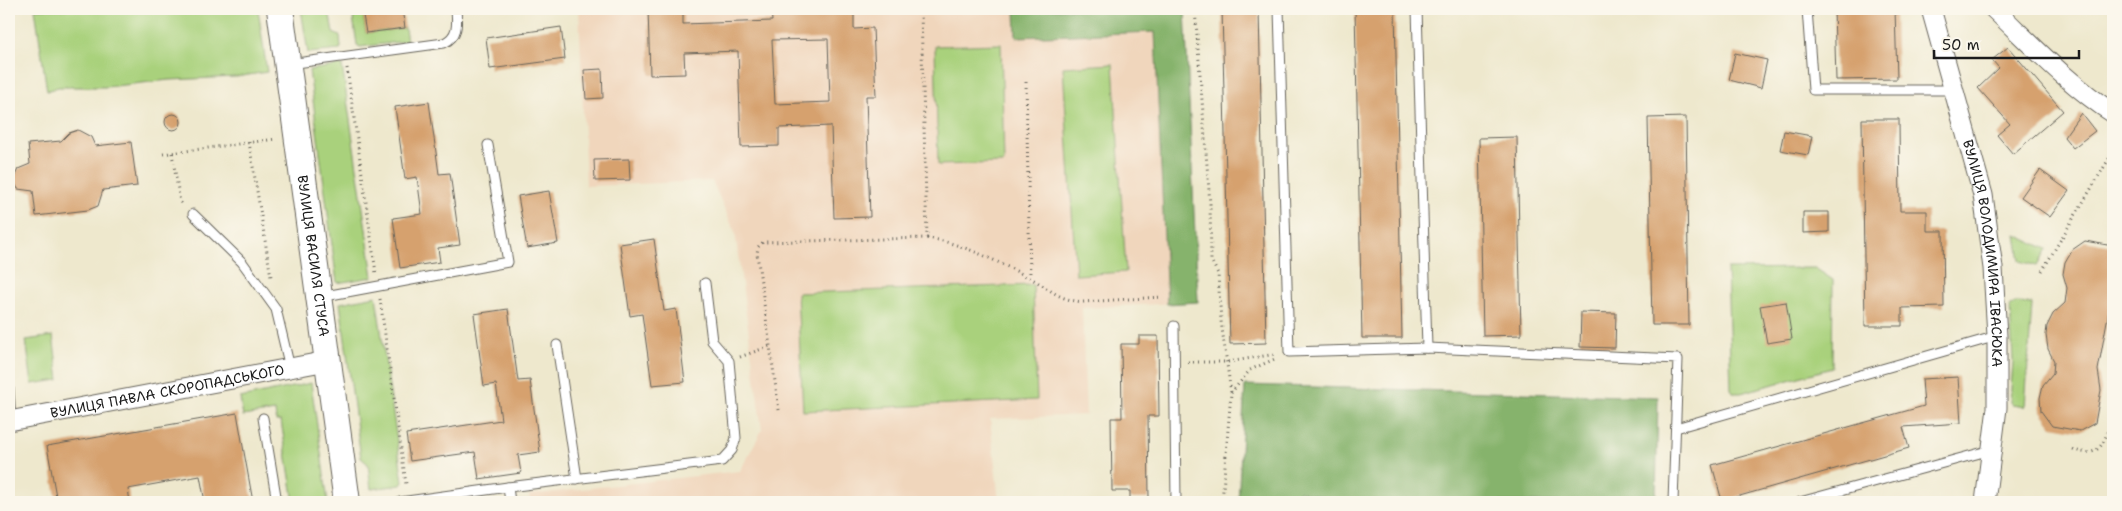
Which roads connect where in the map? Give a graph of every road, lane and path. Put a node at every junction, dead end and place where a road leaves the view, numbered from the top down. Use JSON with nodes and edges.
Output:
{"nodes":[{"id":1,"x":280,"y":9,"type":"edge"},
{"id":2,"x":456,"y":9,"type":"edge"},
{"id":3,"x":872,"y":9,"type":"edge"},
{"id":4,"x":1195,"y":9,"type":"edge"},
{"id":5,"x":1279,"y":9,"type":"edge"},
{"id":6,"x":1417,"y":9,"type":"edge"},
{"id":7,"x":1808,"y":9,"type":"edge"},
{"id":8,"x":1931,"y":9,"type":"edge"},
{"id":9,"x":1994,"y":9,"type":"edge"},
{"id":10,"x":921,"y":12,"type":"dead end"},
{"id":11,"x":880,"y":13,"type":"dead end"},
{"id":12,"x":345,"y":57,"type":"junction"},
{"id":13,"x":289,"y":64,"type":"junction"},
{"id":14,"x":1026,"y":82,"type":"dead end"},
{"id":15,"x":1953,"y":90,"type":"junction"},
{"id":16,"x":2113,"y":113,"type":"edge"},
{"id":17,"x":279,"y":138,"type":"dead end"},
{"id":18,"x":249,"y":142,"type":"junction"},
{"id":19,"x":488,"y":145,"type":"dead end"},
{"id":20,"x":2113,"y":152,"type":"edge"},
{"id":21,"x":172,"y":153,"type":"junction"},
{"id":22,"x":163,"y":154,"type":"dead end"},
{"id":23,"x":180,"y":202,"type":"dead end"},
{"id":24,"x":193,"y":214,"type":"dead end"},
{"id":25,"x":927,"y":238,"type":"junction"},
{"id":26,"x":2042,"y":271,"type":"dead end"},
{"id":27,"x":1030,"y":278,"type":"junction"},
{"id":28,"x":705,"y":283,"type":"dead end"},
{"id":29,"x":378,"y":286,"type":"junction"},
{"id":30,"x":1161,"y":297,"type":"dead end"},
{"id":31,"x":319,"y":298,"type":"junction"},
{"id":32,"x":276,"y":310,"type":"junction"},
{"id":33,"x":1174,"y":326,"type":"dead end"},
{"id":34,"x":1997,"y":336,"type":"junction"},
{"id":35,"x":556,"y":346,"type":"dead end"},
{"id":36,"x":770,"y":346,"type":"junction"},
{"id":37,"x":1427,"y":348,"type":"junction"},
{"id":38,"x":1289,"y":352,"type":"junction"},
{"id":39,"x":748,"y":354,"type":"dead end"},
{"id":40,"x":327,"y":361,"type":"junction"},
{"id":41,"x":1183,"y":362,"type":"dead end"},
{"id":42,"x":1228,"y":362,"type":"junction"},
{"id":43,"x":290,"y":368,"type":"junction"},
{"id":44,"x":9,"y":389,"type":"edge"},
{"id":45,"x":1231,"y":393,"type":"junction"},
{"id":46,"x":2113,"y":409,"type":"edge"},
{"id":47,"x":779,"y":410,"type":"dead end"},
{"id":48,"x":263,"y":418,"type":"dead end"},
{"id":49,"x":10,"y":421,"type":"edge"},
{"id":50,"x":1676,"y":428,"type":"junction"},
{"id":51,"x":2073,"y":449,"type":"dead end"},
{"id":52,"x":1992,"y":450,"type":"junction"},
{"id":53,"x":577,"y":479,"type":"junction"},
{"id":54,"x":406,"y":484,"type":"dead end"},
{"id":55,"x":508,"y":487,"type":"junction"},
{"id":56,"x":277,"y":502,"type":"edge"},
{"id":57,"x":347,"y":502,"type":"edge"},
{"id":58,"x":400,"y":502,"type":"edge"},
{"id":59,"x":510,"y":502,"type":"edge"},
{"id":60,"x":1176,"y":502,"type":"edge"},
{"id":61,"x":1222,"y":502,"type":"edge"},
{"id":62,"x":1673,"y":502,"type":"edge"},
{"id":63,"x":1800,"y":502,"type":"edge"},
{"id":64,"x":1985,"y":502,"type":"edge"}],
"edges":[{"from":1,"to":13,"type":"street","name":"ВУЛИЦЯ ВАСИЛЯ СТУСА"},
{"from":2,"to":12,"type":"lane"},
{"from":3,"to":11,"type":"path"},
{"from":4,"to":42,"type":"path"},
{"from":5,"to":38,"type":"lane"},
{"from":6,"to":37,"type":"lane"},
{"from":7,"to":15,"type":"lane"},
{"from":8,"to":15,"type":"street","name":"ВУЛИЦЯ ВОЛОДИМИРА ІВАСЮКА"},
{"from":9,"to":16,"type":"street"},
{"from":10,"to":25,"type":"path"},
{"from":12,"to":13,"type":"lane"},
{"from":12,"to":29,"type":"path"},
{"from":13,"to":31,"type":"street","name":"ВУЛИЦЯ ВАСИЛЯ СТУСА"},
{"from":14,"to":27,"type":"path"},
{"from":15,"to":34,"type":"street","name":"ВУЛИЦЯ ВОЛОДИМИРА ІВАСЮКА"},
{"from":17,"to":18,"type":"path"},
{"from":18,"to":21,"type":"path"},
{"from":18,"to":32,"type":"path"},
{"from":19,"to":29,"type":"lane"},
{"from":20,"to":26,"type":"path"},
{"from":21,"to":22,"type":"path"},
{"from":21,"to":23,"type":"path"},
{"from":24,"to":32,"type":"lane"},
{"from":25,"to":27,"type":"path"},
{"from":25,"to":36,"type":"path"},
{"from":27,"to":30,"type":"path"},
{"from":28,"to":53,"type":"lane"},
{"from":29,"to":31,"type":"lane"},
{"from":29,"to":54,"type":"path"},
{"from":31,"to":40,"type":"street","name":"ВУЛИЦЯ ВАСИЛЯ СТУСА"},
{"from":32,"to":43,"type":"lane"},
{"from":33,"to":60,"type":"lane"},
{"from":34,"to":50,"type":"lane"},
{"from":34,"to":52,"type":"street","name":"ВУЛИЦЯ ВОЛОДИМИРА ІВАСЮКА"},
{"from":35,"to":53,"type":"lane"},
{"from":36,"to":39,"type":"path"},
{"from":36,"to":47,"type":"path"},
{"from":37,"to":38,"type":"lane"},
{"from":37,"to":50,"type":"lane"},
{"from":38,"to":42,"type":"path"},
{"from":38,"to":45,"type":"path"},
{"from":40,"to":43,"type":"street","name":"ВУЛИЦЯ ПАВЛА СКОРОПАДСЬКОГО"},
{"from":40,"to":57,"type":"street","name":"ВУЛИЦЯ ВАСИЛЯ СТУСА"},
{"from":41,"to":42,"type":"path"},
{"from":42,"to":45,"type":"path"},
{"from":43,"to":49,"type":"street","name":"ВУЛИЦЯ ПАВЛА СКОРОПАДСЬКОГО"},
{"from":44,"to":49,"type":"lane"},
{"from":45,"to":61,"type":"path"},
{"from":46,"to":51,"type":"path"},
{"from":48,"to":56,"type":"lane"},
{"from":50,"to":62,"type":"lane"},
{"from":52,"to":63,"type":"lane"},
{"from":52,"to":64,"type":"street","name":"ВУЛИЦЯ ВОЛОДИМИРА ІВАСЮКА"},
{"from":53,"to":55,"type":"lane"},
{"from":55,"to":58,"type":"lane"},
{"from":55,"to":59,"type":"lane"}]}
